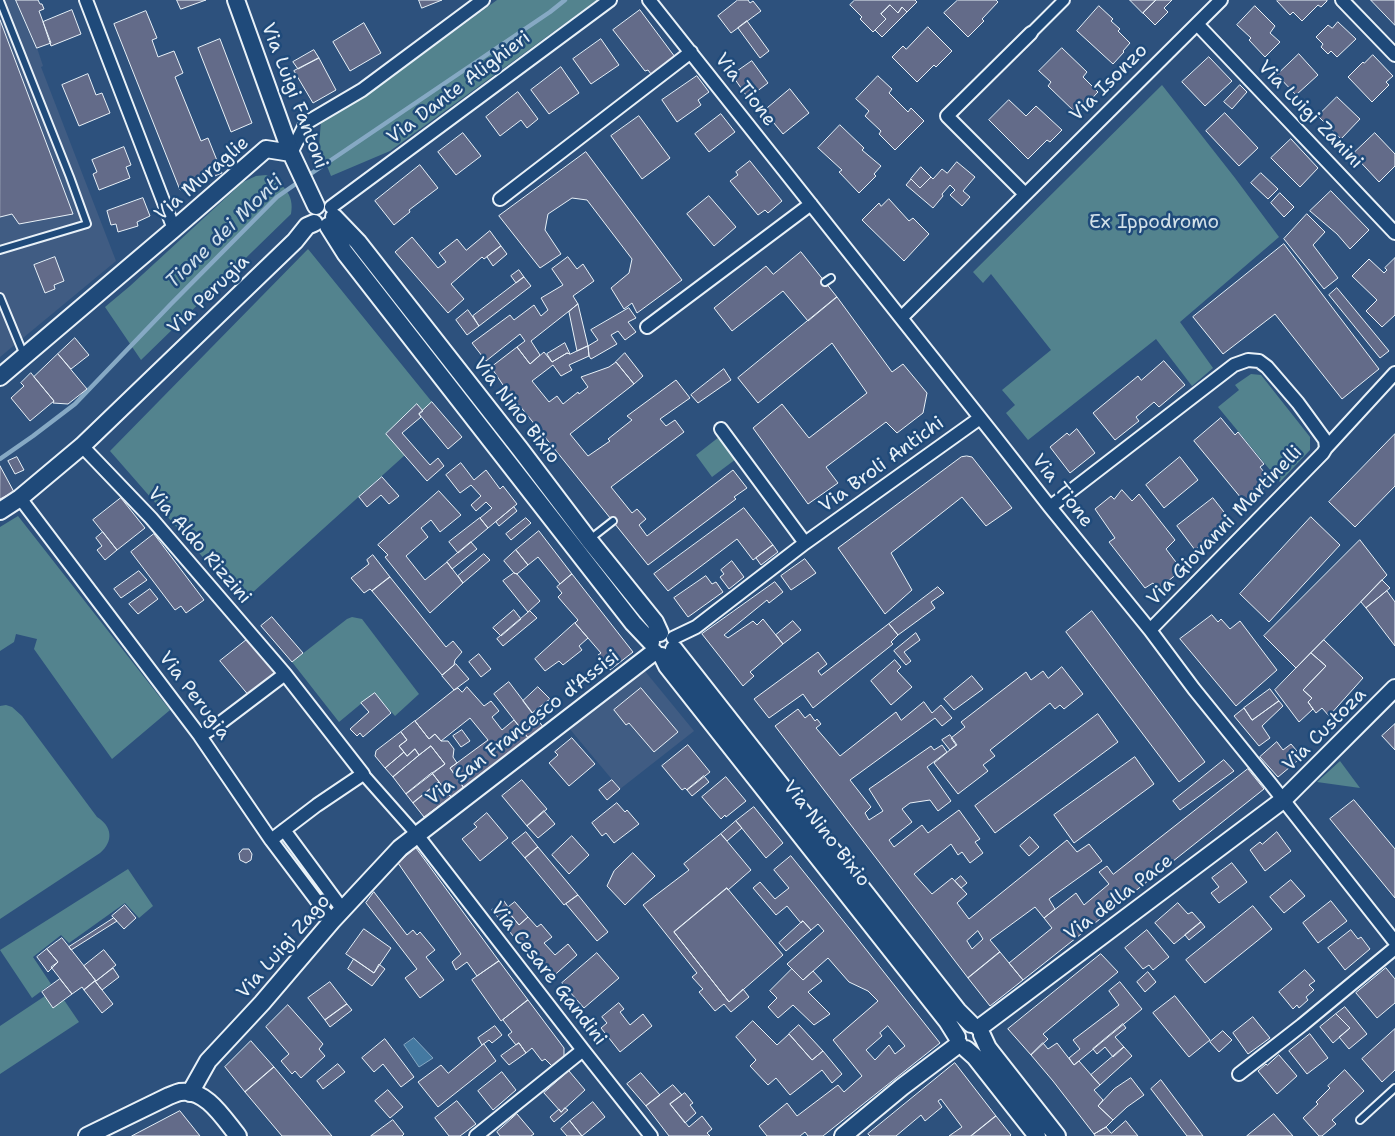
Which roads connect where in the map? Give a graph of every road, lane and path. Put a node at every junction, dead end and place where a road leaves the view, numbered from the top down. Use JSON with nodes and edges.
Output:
{"nodes":[{"id":1,"x":86,"y":0,"type":"edge"},
{"id":2,"x":236,"y":0,"type":"edge"},
{"id":3,"x":483,"y":0,"type":"edge"},
{"id":4,"x":610,"y":0,"type":"edge"},
{"id":5,"x":649,"y":0,"type":"edge"},
{"id":6,"x":1064,"y":0,"type":"edge"},
{"id":7,"x":1221,"y":0,"type":"edge"},
{"id":8,"x":1342,"y":0,"type":"edge"},
{"id":9,"x":0,"y":1,"type":"edge"},
{"id":10,"x":1197,"y":24,"type":"junction"},
{"id":11,"x":1031,"y":33,"type":"joint"},
{"id":12,"x":691,"y":52,"type":"junction"},
{"id":13,"x":1395,"y":55,"type":"edge"},
{"id":14,"x":291,"y":153,"type":"junction"},
{"id":15,"x":1024,"y":194,"type":"junction"},
{"id":16,"x":500,"y":199,"type":"dead end"},
{"id":17,"x":811,"y":204,"type":"junction"},
{"id":18,"x":325,"y":216,"type":"junction"},
{"id":19,"x":174,"y":229,"type":"junction"},
{"id":20,"x":1395,"y":233,"type":"edge"},
{"id":21,"x":0,"y":250,"type":"edge"},
{"id":22,"x":831,"y":278,"type":"dead end"},
{"id":23,"x":825,"y":282,"type":"dead end"},
{"id":24,"x":0,"y":297,"type":"edge"},
{"id":25,"x":901,"y":318,"type":"junction"},
{"id":26,"x":646,"y":327,"type":"dead end"},
{"id":27,"x":24,"y":356,"type":"junction"},
{"id":28,"x":1395,"y":372,"type":"edge"},
{"id":29,"x":0,"y":377,"type":"edge"},
{"id":30,"x":980,"y":418,"type":"junction"},
{"id":31,"x":722,"y":429,"type":"dead end"},
{"id":32,"x":82,"y":446,"type":"junction"},
{"id":33,"x":1326,"y":448,"type":"junction"},
{"id":34,"x":20,"y":498,"type":"junction"},
{"id":35,"x":1050,"y":507,"type":"junction"},
{"id":36,"x":0,"y":511,"type":"edge"},
{"id":37,"x":613,"y":521,"type":"dead end"},
{"id":38,"x":589,"y":540,"type":"junction"},
{"id":39,"x":805,"y":543,"type":"junction"},
{"id":40,"x":1150,"y":630,"type":"junction"},
{"id":41,"x":662,"y":645,"type":"junction"},
{"id":42,"x":285,"y":674,"type":"junction"},
{"id":43,"x":1395,"y":688,"type":"edge"},
{"id":44,"x":200,"y":736,"type":"junction"},
{"id":45,"x":363,"y":774,"type":"junction"},
{"id":46,"x":1283,"y":800,"type":"junction"},
{"id":47,"x":284,"y":830,"type":"junction"},
{"id":48,"x":417,"y":835,"type":"junction"},
{"id":49,"x":271,"y":840,"type":"junction"},
{"id":50,"x":338,"y":915,"type":"junction"},
{"id":51,"x":1395,"y":942,"type":"edge"},
{"id":52,"x":1395,"y":948,"type":"edge"},
{"id":53,"x":977,"y":1029,"type":"junction"},
{"id":54,"x":961,"y":1043,"type":"junction"},
{"id":55,"x":583,"y":1050,"type":"junction"},
{"id":56,"x":1240,"y":1074,"type":"dead end"},
{"id":57,"x":1395,"y":1088,"type":"edge"},
{"id":58,"x":190,"y":1093,"type":"junction"},
{"id":59,"x":1360,"y":1120,"type":"dead end"},
{"id":60,"x":1031,"y":1132,"type":"edge"},
{"id":61,"x":87,"y":1136,"type":"edge"},
{"id":62,"x":238,"y":1136,"type":"edge"},
{"id":63,"x":476,"y":1136,"type":"edge"},
{"id":64,"x":651,"y":1136,"type":"edge"},
{"id":65,"x":843,"y":1136,"type":"edge"},
{"id":66,"x":1057,"y":1136,"type":"edge"}],
"edges":[{"from":1,"to":19,"type":"street"},
{"from":2,"to":14,"type":"street","name":"Via Luigi Fantoni"},
{"from":3,"to":14,"type":"street"},
{"from":4,"to":18,"type":"street","name":"Via Dante Alighieri"},
{"from":5,"to":12,"type":"street","name":"Via Tione"},
{"from":6,"to":11,"type":"street"},
{"from":7,"to":10,"type":"street","name":"Via Isonzo"},
{"from":8,"to":13,"type":"street"},
{"from":9,"to":21,"type":"lane"},
{"from":10,"to":15,"type":"street","name":"Via Isonzo"},
{"from":10,"to":20,"type":"street","name":"Via Luigi Zanini"},
{"from":11,"to":15,"type":"street"},
{"from":12,"to":16,"type":"street"},
{"from":12,"to":17,"type":"street","name":"Via Tione"},
{"from":14,"to":18,"type":"street","name":"Via Luigi Fantoni"},
{"from":14,"to":19,"type":"street","name":"Via Muraglie"},
{"from":15,"to":25,"type":"street","name":"Via Isonzo"},
{"from":17,"to":25,"type":"street","name":"Via Tione"},
{"from":17,"to":26,"type":"street"},
{"from":18,"to":32,"type":"street","name":"Via Perugia"},
{"from":18,"to":38,"type":"street","name":"Via Nino Bixio"},
{"from":18,"to":41,"type":"street","name":"Via Nino Bixio"},
{"from":19,"to":27,"type":"street","name":"Via Muraglie"},
{"from":22,"to":23,"type":"lane"},
{"from":24,"to":27,"type":"lane"},
{"from":25,"to":30,"type":"street","name":"Via Tione"},
{"from":27,"to":29,"type":"street","name":"Via Muraglie"},
{"from":28,"to":33,"type":"street","name":"Via Giovanni Martinelli"},
{"from":30,"to":35,"type":"street","name":"Via Tione"},
{"from":30,"to":39,"type":"street","name":"Via Broli Antichi"},
{"from":31,"to":39,"type":"street"},
{"from":32,"to":34,"type":"street","name":"Via Perugia"},
{"from":32,"to":42,"type":"street","name":"Via Aldo Rizzini"},
{"from":33,"to":35,"type":"street","name":"Via Giovanni Martinelli"},
{"from":33,"to":40,"type":"street","name":"Via Giovanni Martinelli"},
{"from":34,"to":36,"type":"street","name":"Via Perugia"},
{"from":34,"to":44,"type":"street","name":"Via Perugia"},
{"from":35,"to":40,"type":"street","name":"Via Tione"},
{"from":37,"to":38,"type":"lane"},
{"from":38,"to":41,"type":"street","name":"Via Nino Bixio"},
{"from":39,"to":41,"type":"street","name":"Via Broli Antichi"},
{"from":40,"to":46,"type":"street","name":"Via Tione"},
{"from":41,"to":48,"type":"street","name":"Via San Francesco d'Assisi"},
{"from":41,"to":53,"type":"street","name":"Via Nino Bixio"},
{"from":41,"to":54,"type":"street","name":"Via Nino Bixio"},
{"from":42,"to":44,"type":"street"},
{"from":42,"to":45,"type":"street","name":"Via Aldo Rizzini"},
{"from":43,"to":46,"type":"street","name":"Via Custoza"},
{"from":44,"to":49,"type":"street","name":"Via Perugia"},
{"from":45,"to":47,"type":"street"},
{"from":45,"to":48,"type":"street","name":"Via Aldo Rizzini"},
{"from":46,"to":51,"type":"street","name":"Via Tione"},
{"from":46,"to":53,"type":"street","name":"Via della Pace"},
{"from":47,"to":49,"type":"street"},
{"from":47,"to":50,"type":"street"},
{"from":48,"to":50,"type":"street","name":"Via Luigi Zago"},
{"from":48,"to":55,"type":"street","name":"Via Cesare Gandini"},
{"from":49,"to":50,"type":"street","name":"Via Perugia"},
{"from":50,"to":58,"type":"street","name":"Via Luigi Zago"},
{"from":52,"to":56,"type":"street"},
{"from":53,"to":54,"type":"street"},
{"from":53,"to":54,"type":"street"},
{"from":53,"to":66,"type":"street","name":"Via Nino Bixio"},
{"from":54,"to":60,"type":"street","name":"Via Nino Bixio"},
{"from":54,"to":65,"type":"street"},
{"from":55,"to":63,"type":"street"},
{"from":55,"to":64,"type":"street","name":"Via Cesare Gandini"},
{"from":57,"to":59,"type":"lane"},
{"from":58,"to":61,"type":"street"},
{"from":58,"to":62,"type":"street"}]}
